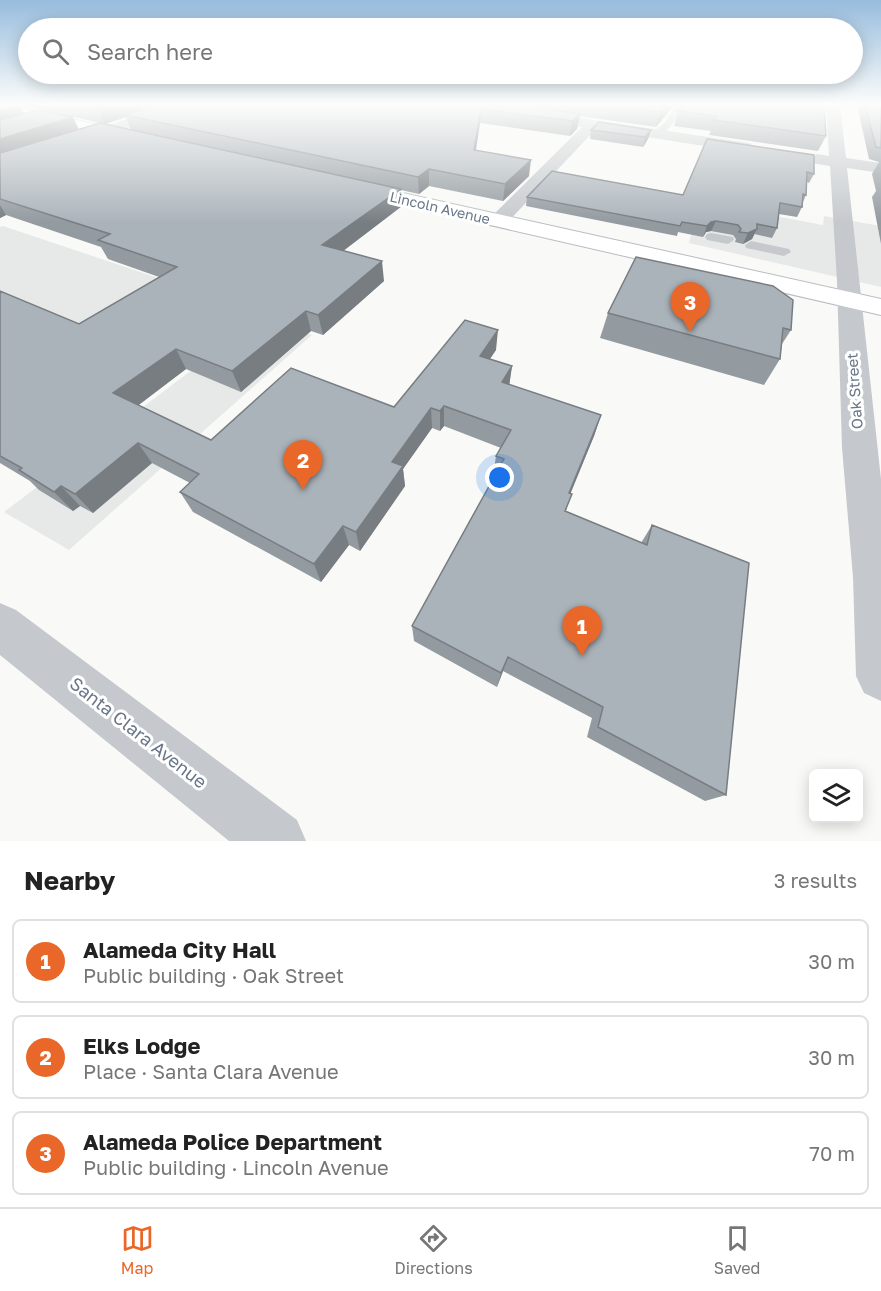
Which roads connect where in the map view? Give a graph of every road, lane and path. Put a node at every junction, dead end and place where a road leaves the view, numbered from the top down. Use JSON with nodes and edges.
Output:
{"nodes":[{"id":1,"x":66,"y":144,"type":"edge"},
{"id":2,"x":573,"y":144,"type":"edge"},
{"id":3,"x":724,"y":144,"type":"edge"},
{"id":4,"x":836,"y":144,"type":"edge"},
{"id":5,"x":769,"y":151,"type":"edge"},
{"id":6,"x":802,"y":156,"type":"edge"},
{"id":7,"x":837,"y":162,"type":"junction"},
{"id":8,"x":0,"y":166,"type":"edge"},
{"id":9,"x":881,"y":168,"type":"edge"},
{"id":10,"x":336,"y":184,"type":"edge"},
{"id":11,"x":498,"y":221,"type":"junction"},
{"id":12,"x":711,"y":237,"type":"edge"},
{"id":13,"x":728,"y":240,"type":"dead end"},
{"id":14,"x":751,"y":245,"type":"edge"},
{"id":15,"x":783,"y":252,"type":"dead end"},
{"id":16,"x":865,"y":304,"type":"edge"},
{"id":17,"x":870,"y":452,"type":"edge"},
{"id":18,"x":0,"y":626,"type":"edge"},
{"id":19,"x":881,"y":676,"type":"edge"},
{"id":20,"x":276,"y":841,"type":"edge"}],
"edges":[{"from":1,"to":8,"type":"street"},
{"from":2,"to":11,"type":"street"},
{"from":3,"to":5,"type":"street"},
{"from":4,"to":7,"type":"street","name":"Oak Street"},
{"from":6,"to":7,"type":"street"},
{"from":7,"to":9,"type":"street"},
{"from":7,"to":16,"type":"street","name":"Oak Street"},
{"from":10,"to":11,"type":"main road","name":"Lincoln Avenue"},
{"from":11,"to":16,"type":"main road","name":"Lincoln Avenue"},
{"from":12,"to":13,"type":"lane"},
{"from":14,"to":15,"type":"lane"},
{"from":16,"to":17,"type":"street","name":"Oak Street"},
{"from":17,"to":19,"type":"street","name":"Oak Street"},
{"from":18,"to":20,"type":"street","name":"Santa Clara Avenue"}]}
